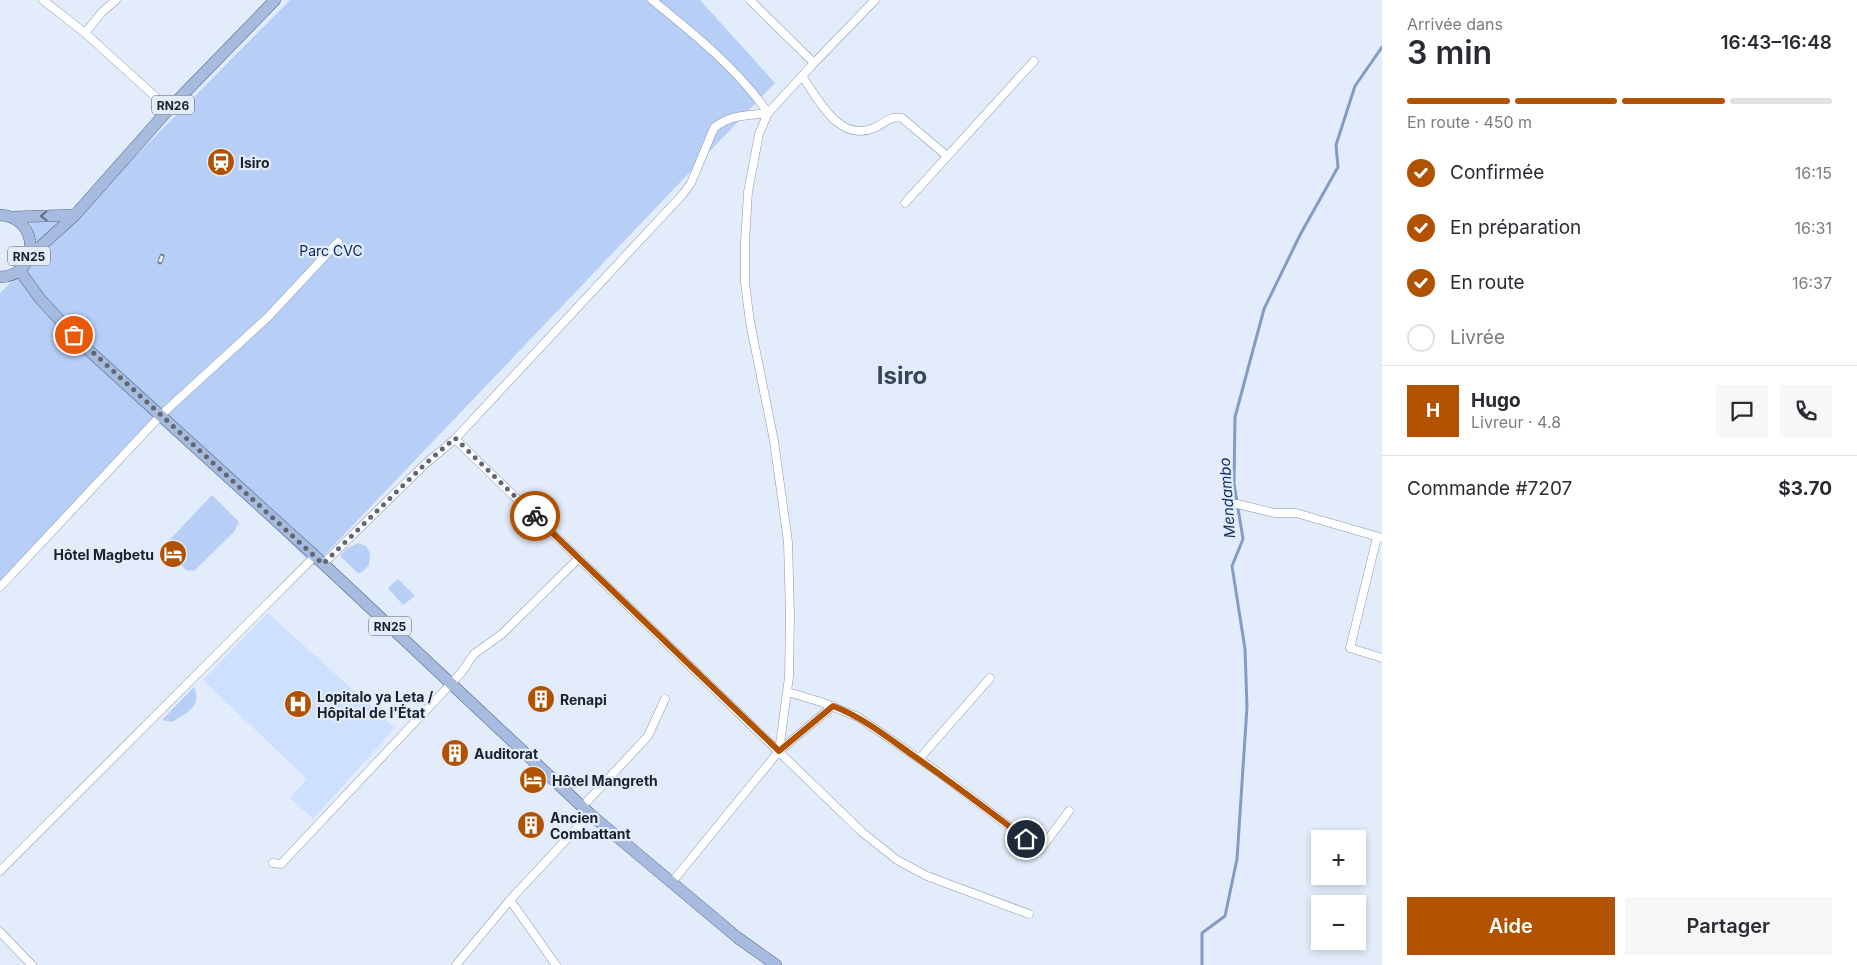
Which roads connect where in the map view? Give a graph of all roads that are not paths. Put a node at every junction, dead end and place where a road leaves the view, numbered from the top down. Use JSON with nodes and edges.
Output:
{"nodes":[{"id":1,"x":44,"y":0,"type":"edge"},
{"id":2,"x":116,"y":0,"type":"edge"},
{"id":3,"x":275,"y":0,"type":"edge"},
{"id":4,"x":652,"y":0,"type":"edge"},
{"id":5,"x":750,"y":0,"type":"edge"},
{"id":6,"x":875,"y":0,"type":"edge"},
{"id":7,"x":85,"y":33,"type":"junction"},
{"id":8,"x":1034,"y":61,"type":"dead end"},
{"id":9,"x":814,"y":62,"type":"junction"},
{"id":10,"x":802,"y":76,"type":"junction"},
{"id":11,"x":169,"y":109,"type":"junction"},
{"id":12,"x":768,"y":113,"type":"junction"},
{"id":13,"x":946,"y":156,"type":"junction"},
{"id":14,"x":906,"y":203,"type":"dead end"},
{"id":15,"x":0,"y":215,"type":"edge"},
{"id":16,"x":75,"y":215,"type":"junction"},
{"id":17,"x":13,"y":218,"type":"junction"},
{"id":18,"x":338,"y":242,"type":"dead end"},
{"id":19,"x":28,"y":257,"type":"junction"},
{"id":20,"x":19,"y":270,"type":"junction"},
{"id":21,"x":0,"y":277,"type":"edge"},
{"id":22,"x":161,"y":416,"type":"junction"},
{"id":23,"x":455,"y":438,"type":"junction"},
{"id":24,"x":1237,"y":504,"type":"dead end"},
{"id":25,"x":1380,"y":538,"type":"edge"},
{"id":26,"x":579,"y":558,"type":"junction"},
{"id":27,"x":319,"y":560,"type":"junction"},
{"id":28,"x":0,"y":587,"type":"edge"},
{"id":29,"x":1382,"y":658,"type":"edge"},
{"id":30,"x":990,"y":678,"type":"dead end"},
{"id":31,"x":451,"y":683,"type":"junction"},
{"id":32,"x":788,"y":692,"type":"junction"},
{"id":33,"x":665,"y":699,"type":"dead end"},
{"id":34,"x":833,"y":706,"type":"junction"},
{"id":35,"x":779,"y":751,"type":"junction"},
{"id":36,"x":919,"y":759,"type":"junction"},
{"id":37,"x":586,"y":810,"type":"junction"},
{"id":38,"x":1069,"y":811,"type":"dead end"},
{"id":39,"x":273,"y":863,"type":"dead end"},
{"id":40,"x":0,"y":870,"type":"edge"},
{"id":41,"x":672,"y":882,"type":"junction"},
{"id":42,"x":510,"y":900,"type":"junction"},
{"id":43,"x":1029,"y":914,"type":"dead end"},
{"id":44,"x":0,"y":932,"type":"edge"},
{"id":45,"x":32,"y":965,"type":"edge"},
{"id":46,"x":456,"y":965,"type":"edge"},
{"id":47,"x":555,"y":965,"type":"edge"},
{"id":48,"x":776,"y":965,"type":"edge"}],
"edges":[{"from":1,"to":7,"type":"street"},
{"from":2,"to":7,"type":"street"},
{"from":3,"to":11,"type":"main road","number":"RN26"},
{"from":4,"to":12,"type":"street"},
{"from":5,"to":9,"type":"street"},
{"from":6,"to":9,"type":"street"},
{"from":7,"to":11,"type":"street"},
{"from":8,"to":13,"type":"street"},
{"from":9,"to":10,"type":"street"},
{"from":10,"to":12,"type":"street"},
{"from":10,"to":13,"type":"street"},
{"from":11,"to":16,"type":"main road","number":"RN26"},
{"from":12,"to":23,"type":"street"},
{"from":12,"to":32,"type":"street"},
{"from":13,"to":14,"type":"street"},
{"from":15,"to":17,"type":"main road"},
{"from":16,"to":17,"type":"main road","one_way":true},
{"from":16,"to":19,"type":"main road","number":"RN26"},
{"from":17,"to":19,"type":"main road","number":"RN25"},
{"from":18,"to":22,"type":"street"},
{"from":19,"to":20,"type":"main road","number":"RN25"},
{"from":20,"to":21,"type":"main road","number":"RN25"},
{"from":20,"to":22,"type":"main road","number":"RN25"},
{"from":22,"to":27,"type":"main road","number":"RN25"},
{"from":22,"to":28,"type":"street"},
{"from":23,"to":26,"type":"street"},
{"from":23,"to":27,"type":"street"},
{"from":24,"to":25,"type":"street"},
{"from":25,"to":29,"type":"street"},
{"from":26,"to":31,"type":"street"},
{"from":26,"to":35,"type":"street"},
{"from":27,"to":31,"type":"main road","number":"RN25"},
{"from":27,"to":40,"type":"street"},
{"from":30,"to":36,"type":"street"},
{"from":31,"to":37,"type":"main road","number":"RN25"},
{"from":31,"to":39,"type":"street"},
{"from":32,"to":34,"type":"street"},
{"from":32,"to":35,"type":"street"},
{"from":33,"to":37,"type":"street"},
{"from":34,"to":35,"type":"street"},
{"from":34,"to":36,"type":"street"},
{"from":35,"to":41,"type":"street"},
{"from":35,"to":43,"type":"street"},
{"from":36,"to":38,"type":"street"},
{"from":37,"to":41,"type":"main road","number":"RN25"},
{"from":37,"to":42,"type":"street"},
{"from":41,"to":48,"type":"main road","number":"RN25"},
{"from":42,"to":46,"type":"street"},
{"from":42,"to":47,"type":"street"},
{"from":44,"to":45,"type":"street"}]}
